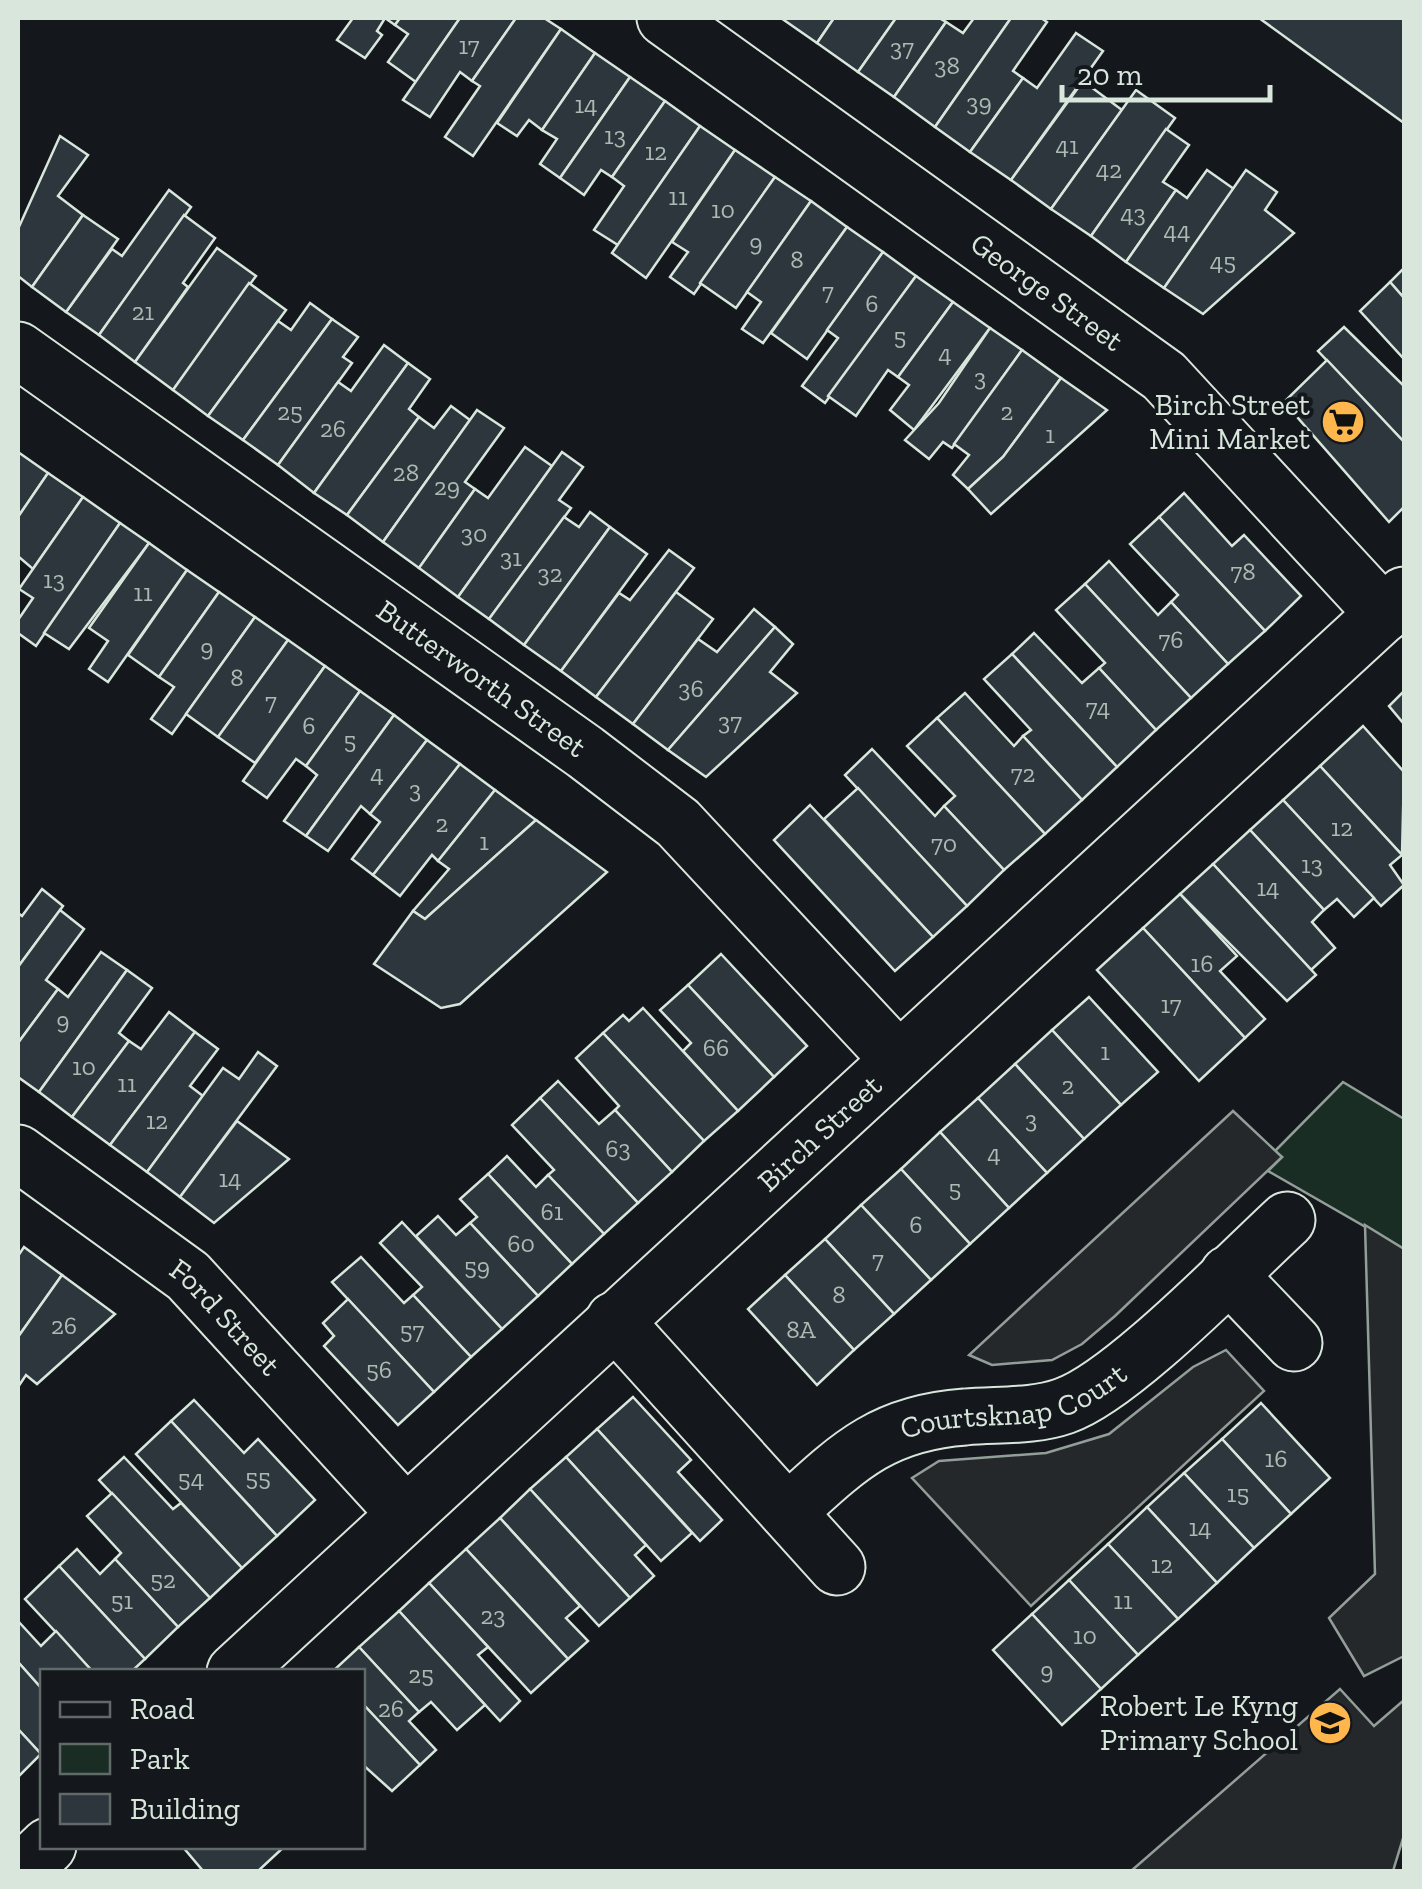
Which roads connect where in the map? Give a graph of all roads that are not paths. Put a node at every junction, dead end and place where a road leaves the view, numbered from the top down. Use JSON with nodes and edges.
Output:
{"nodes":[{"id":1,"x":665,"y":18,"type":"edge"},
{"id":2,"x":18,"y":350,"type":"edge"},
{"id":3,"x":1394,"y":605,"type":"edge"},
{"id":4,"x":899,"y":1060,"type":"junction"},
{"id":5,"x":18,"y":1153,"type":"edge"},
{"id":6,"x":1287,"y":1220,"type":"dead end"},
{"id":7,"x":1228,"y":1274,"type":"junction"},
{"id":8,"x":614,"y":1320,"type":"junction"},
{"id":9,"x":1294,"y":1343,"type":"dead end"},
{"id":10,"x":404,"y":1512,"type":"junction"},
{"id":11,"x":788,"y":1512,"type":"junction"},
{"id":12,"x":837,"y":1567,"type":"dead end"},
{"id":13,"x":238,"y":1669,"type":"edge"},
{"id":14,"x":45,"y":1849,"type":"edge"},
{"id":15,"x":21,"y":1872,"type":"edge"}],
"edges":[{"from":1,"to":3,"type":"street","name":"George Street"},
{"from":2,"to":4,"type":"street","name":"Butterworth Street"},
{"from":3,"to":4,"type":"street","name":"Birch Street"},
{"from":4,"to":8,"type":"street","name":"Birch Street"},
{"from":5,"to":10,"type":"street","name":"Ford Street"},
{"from":6,"to":7,"type":"street","name":"Courtsknap Court"},
{"from":7,"to":9,"type":"street"},
{"from":7,"to":11,"type":"street","name":"Courtsknap Court"},
{"from":8,"to":10,"type":"street","name":"Birch Street"},
{"from":8,"to":11,"type":"street"},
{"from":10,"to":13,"type":"street","name":"Birch Street"},
{"from":11,"to":12,"type":"street"},
{"from":14,"to":15,"type":"street"}]}
